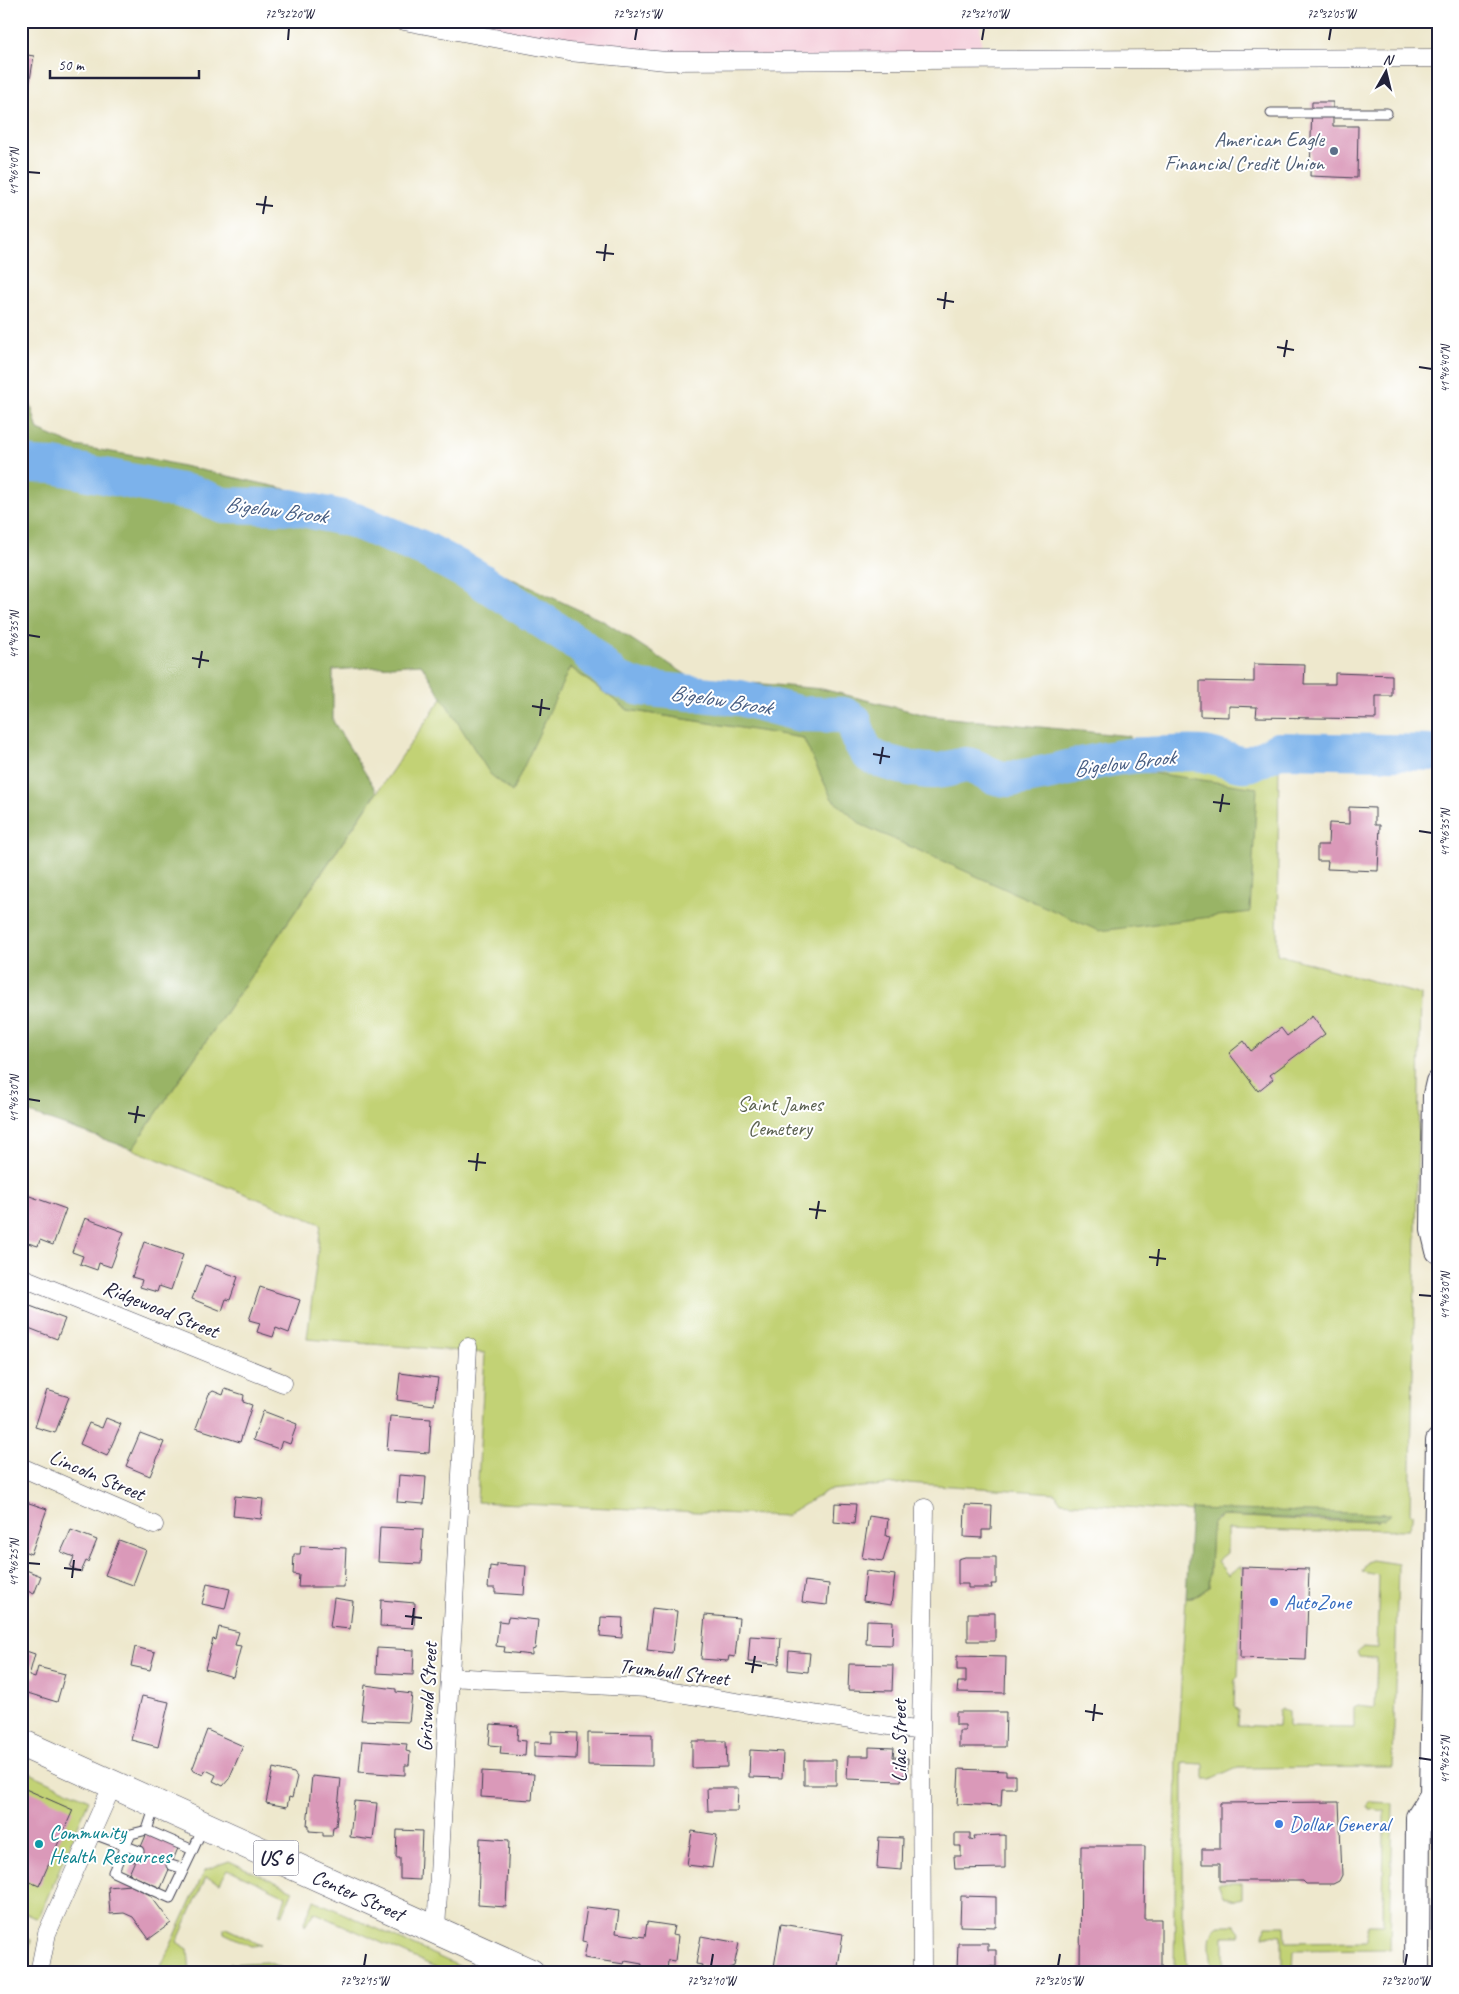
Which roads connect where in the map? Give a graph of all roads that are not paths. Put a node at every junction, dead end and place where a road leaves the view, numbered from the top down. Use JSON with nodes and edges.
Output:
{"nodes":[{"id":1,"x":404,"y":21,"type":"edge"},
{"id":2,"x":1438,"y":58,"type":"edge"},
{"id":3,"x":1386,"y":112,"type":"dead end"},
{"id":4,"x":1271,"y":113,"type":"dead end"},
{"id":5,"x":1438,"y":1082,"type":"edge"},
{"id":6,"x":1438,"y":1251,"type":"edge"},
{"id":7,"x":21,"y":1277,"type":"edge"},
{"id":8,"x":468,"y":1346,"type":"dead end"},
{"id":9,"x":283,"y":1383,"type":"dead end"},
{"id":10,"x":1438,"y":1442,"type":"edge"},
{"id":11,"x":21,"y":1467,"type":"edge"},
{"id":12,"x":925,"y":1508,"type":"dead end"},
{"id":13,"x":154,"y":1525,"type":"dead end"},
{"id":14,"x":450,"y":1677,"type":"junction"},
{"id":15,"x":921,"y":1731,"type":"junction"},
{"id":16,"x":21,"y":1743,"type":"edge"},
{"id":17,"x":113,"y":1784,"type":"junction"},
{"id":18,"x":1435,"y":1798,"type":"edge"},
{"id":19,"x":156,"y":1804,"type":"junction"},
{"id":20,"x":205,"y":1826,"type":"junction"},
{"id":21,"x":147,"y":1830,"type":"junction"},
{"id":22,"x":92,"y":1833,"type":"junction"},
{"id":23,"x":126,"y":1847,"type":"junction"},
{"id":24,"x":193,"y":1850,"type":"junction"},
{"id":25,"x":139,"y":1851,"type":"dead end"},
{"id":26,"x":171,"y":1865,"type":"dead end"},
{"id":27,"x":184,"y":1869,"type":"junction"},
{"id":28,"x":436,"y":1930,"type":"junction"},
{"id":29,"x":39,"y":1973,"type":"edge"},
{"id":30,"x":532,"y":1973,"type":"edge"},
{"id":31,"x":922,"y":1973,"type":"edge"},
{"id":32,"x":1417,"y":1973,"type":"edge"}],
"edges":[{"from":1,"to":2,"type":"street"},
{"from":3,"to":4,"type":"lane"},
{"from":5,"to":6,"type":"main road"},
{"from":7,"to":9,"type":"street","name":"Ridgewood Street"},
{"from":8,"to":14,"type":"street","name":"Griswold Street"},
{"from":10,"to":18,"type":"main road"},
{"from":11,"to":13,"type":"street","name":"Lincoln Street"},
{"from":12,"to":15,"type":"street","name":"Lilac Street"},
{"from":14,"to":15,"type":"street","name":"Trumbull Street"},
{"from":14,"to":28,"type":"street","name":"Griswold Street"},
{"from":15,"to":31,"type":"street","name":"Lilac Street"},
{"from":16,"to":17,"type":"main road","name":"Center Street","number":"US 6"},
{"from":17,"to":19,"type":"main road","name":"Center Street","number":"US 6"},
{"from":17,"to":22,"type":"street"},
{"from":18,"to":32,"type":"main road"},
{"from":19,"to":20,"type":"main road","name":"Center Street","number":"US 6"},
{"from":19,"to":21,"type":"lane"},
{"from":20,"to":24,"type":"lane"},
{"from":20,"to":28,"type":"main road","name":"Center Street","number":"US 6"},
{"from":21,"to":23,"type":"lane"},
{"from":21,"to":24,"type":"lane"},
{"from":22,"to":23,"type":"lane"},
{"from":22,"to":29,"type":"street"},
{"from":23,"to":25,"type":"lane"},
{"from":23,"to":27,"type":"lane"},
{"from":24,"to":27,"type":"lane"},
{"from":26,"to":27,"type":"lane"},
{"from":28,"to":30,"type":"main road","name":"Center Street","number":"US 6"}]}
